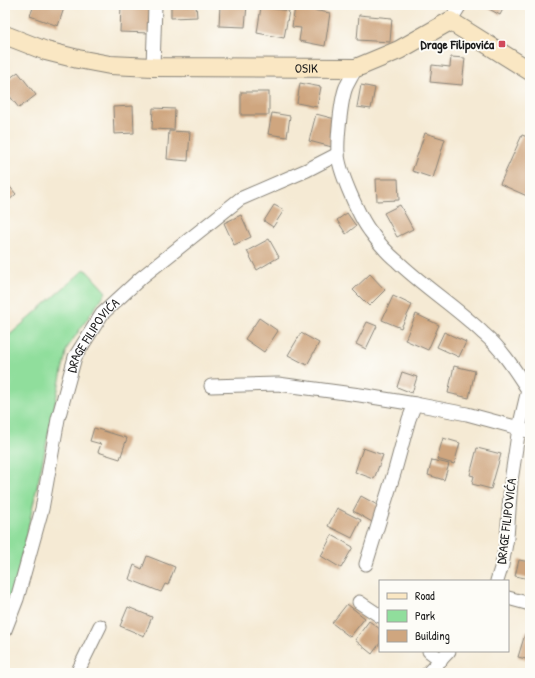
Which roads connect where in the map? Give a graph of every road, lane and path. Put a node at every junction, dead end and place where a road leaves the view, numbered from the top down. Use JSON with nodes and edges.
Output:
{"nodes":[{"id":1,"x":155,"y":5,"type":"edge"},
{"id":2,"x":460,"y":5,"type":"edge"},
{"id":3,"x":450,"y":21,"type":"junction"},
{"id":4,"x":5,"y":35,"type":"edge"},
{"id":5,"x":153,"y":67,"type":"junction"},
{"id":6,"x":356,"y":68,"type":"junction"},
{"id":7,"x":530,"y":71,"type":"edge"},
{"id":8,"x":338,"y":154,"type":"junction"},
{"id":9,"x":211,"y":386,"type":"dead end"},
{"id":10,"x":529,"y":390,"type":"edge"},
{"id":11,"x":415,"y":404,"type":"junction"},
{"id":12,"x":525,"y":430,"type":"edge"},
{"id":13,"x":366,"y":564,"type":"dead end"},
{"id":14,"x":497,"y":580,"type":"edge"},
{"id":15,"x":509,"y":598,"type":"edge"},
{"id":16,"x":359,"y":602,"type":"dead end"},
{"id":17,"x":530,"y":604,"type":"edge"},
{"id":18,"x":379,"y":615,"type":"edge"},
{"id":19,"x":100,"y":626,"type":"dead end"},
{"id":20,"x":5,"y":630,"type":"edge"},
{"id":21,"x":433,"y":652,"type":"edge"},
{"id":22,"x":445,"y":655,"type":"edge"},
{"id":23,"x":77,"y":673,"type":"edge"},
{"id":24,"x":428,"y":673,"type":"edge"}],
"edges":[{"from":1,"to":5,"type":"street"},
{"from":2,"to":3,"type":"street","name":"OSIK"},
{"from":3,"to":6,"type":"main road","name":"OSIK"},
{"from":3,"to":7,"type":"main road"},
{"from":4,"to":5,"type":"main road","name":"OSIK"},
{"from":5,"to":6,"type":"main road","name":"OSIK"},
{"from":6,"to":8,"type":"street","name":"DRAGE FILIPOVIĆA"},
{"from":8,"to":10,"type":"street","name":"DRAGE FILIPOVIĆA"},
{"from":8,"to":20,"type":"street","name":"DRAGE FILIPOVIĆA"},
{"from":9,"to":11,"type":"street"},
{"from":10,"to":12,"type":"street","name":"DRAGE FILIPOVIĆA"},
{"from":11,"to":12,"type":"street"},
{"from":11,"to":13,"type":"street"},
{"from":12,"to":14,"type":"street","name":"DRAGE FILIPOVIĆA"},
{"from":15,"to":17,"type":"street"},
{"from":16,"to":18,"type":"street"},
{"from":19,"to":23,"type":"street"},
{"from":21,"to":22,"type":"street"},
{"from":22,"to":24,"type":"street"}]}
